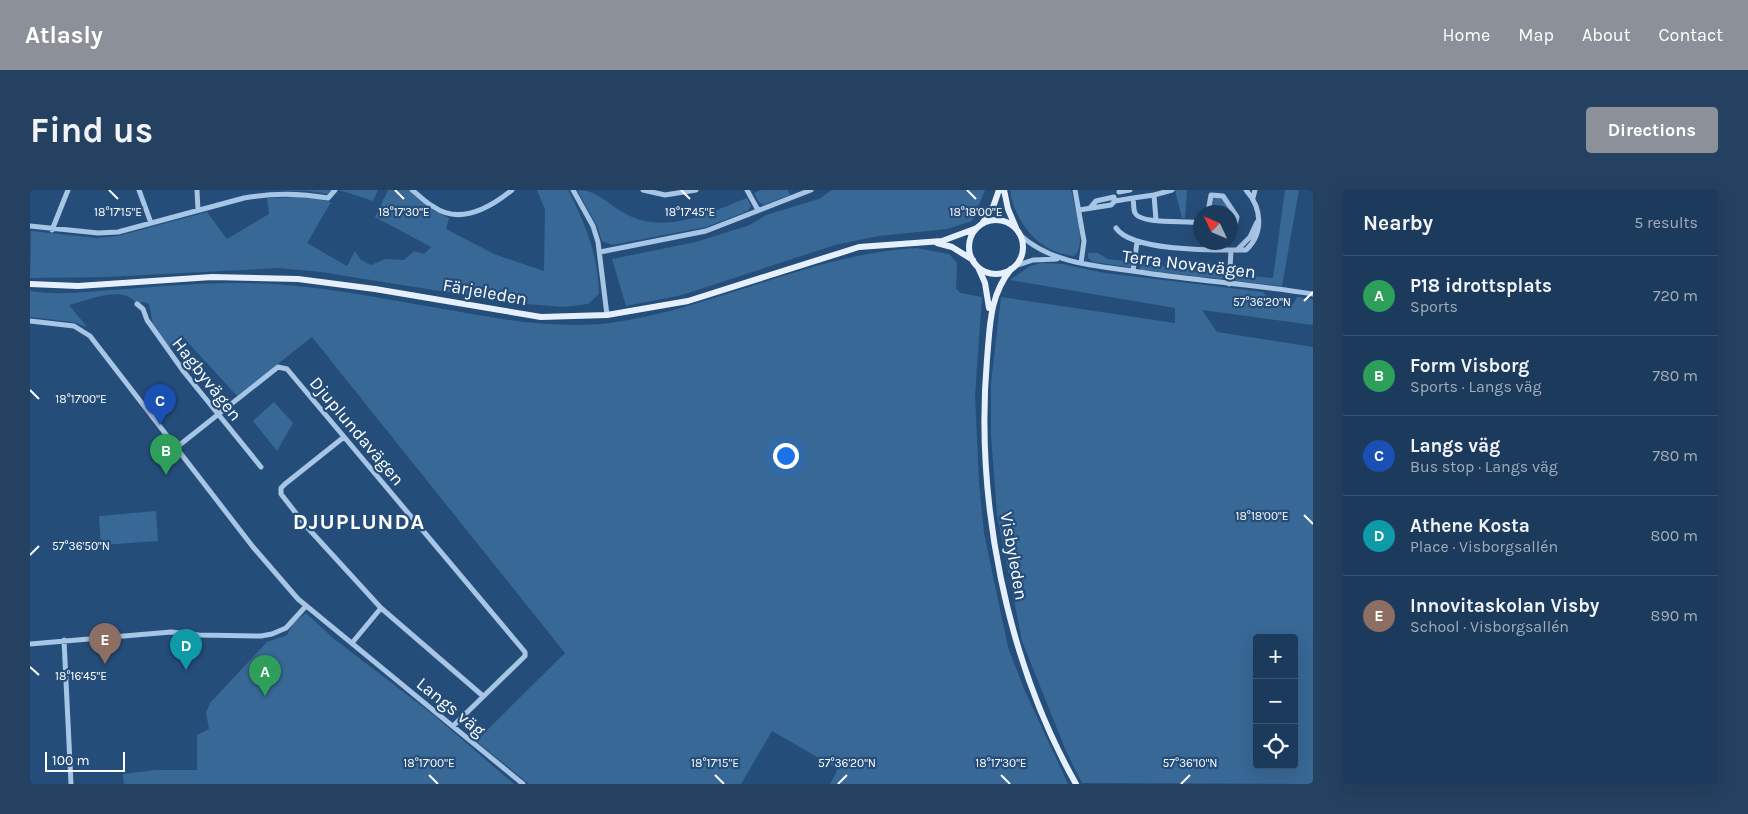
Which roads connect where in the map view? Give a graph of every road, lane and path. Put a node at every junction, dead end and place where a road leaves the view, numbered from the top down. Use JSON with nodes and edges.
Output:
{"nodes":[{"id":1,"x":68,"y":190,"type":"edge"},
{"id":2,"x":139,"y":190,"type":"edge"},
{"id":3,"x":196,"y":190,"type":"edge"},
{"id":4,"x":335,"y":190,"type":"edge"},
{"id":5,"x":412,"y":190,"type":"edge"},
{"id":6,"x":512,"y":190,"type":"edge"},
{"id":7,"x":573,"y":190,"type":"edge"},
{"id":8,"x":643,"y":190,"type":"edge"},
{"id":9,"x":696,"y":190,"type":"edge"},
{"id":10,"x":747,"y":190,"type":"edge"},
{"id":11,"x":811,"y":190,"type":"edge"},
{"id":12,"x":998,"y":190,"type":"edge"},
{"id":13,"x":1004,"y":190,"type":"edge"},
{"id":14,"x":1075,"y":190,"type":"edge"},
{"id":15,"x":1130,"y":190,"type":"edge"},
{"id":16,"x":1172,"y":190,"type":"edge"},
{"id":17,"x":1246,"y":190,"type":"edge"},
{"id":18,"x":1255,"y":190,"type":"edge"},
{"id":19,"x":1119,"y":191,"type":"edge"},
{"id":20,"x":1154,"y":195,"type":"junction"},
{"id":21,"x":1134,"y":198,"type":"junction"},
{"id":22,"x":1253,"y":198,"type":"junction"},
{"id":23,"x":1114,"y":199,"type":"junction"},
{"id":24,"x":1209,"y":205,"type":"edge"},
{"id":25,"x":1229,"y":205,"type":"edge"},
{"id":26,"x":1090,"y":208,"type":"junction"},
{"id":27,"x":198,"y":210,"type":"junction"},
{"id":28,"x":758,"y":210,"type":"junction"},
{"id":29,"x":1079,"y":210,"type":"junction"},
{"id":30,"x":1258,"y":219,"type":"junction"},
{"id":31,"x":1156,"y":220,"type":"junction"},
{"id":32,"x":151,"y":223,"type":"junction"},
{"id":33,"x":1193,"y":223,"type":"edge"},
{"id":34,"x":30,"y":226,"type":"edge"},
{"id":35,"x":980,"y":226,"type":"junction"},
{"id":36,"x":1116,"y":228,"type":"dead end"},
{"id":37,"x":52,"y":230,"type":"junction"},
{"id":38,"x":1018,"y":232,"type":"junction"},
{"id":39,"x":926,"y":242,"type":"junction"},
{"id":40,"x":1137,"y":242,"type":"junction"},
{"id":41,"x":1238,"y":246,"type":"edge"},
{"id":42,"x":1193,"y":247,"type":"edge"},
{"id":43,"x":1234,"y":250,"type":"edge"},
{"id":44,"x":1238,"y":250,"type":"edge"},
{"id":45,"x":600,"y":252,"type":"junction"},
{"id":46,"x":1063,"y":259,"type":"junction"},
{"id":47,"x":975,"y":263,"type":"junction"},
{"id":48,"x":1081,"y":263,"type":"junction"},
{"id":49,"x":1013,"y":268,"type":"junction"},
{"id":50,"x":1133,"y":271,"type":"junction"},
{"id":51,"x":30,"y":284,"type":"edge"},
{"id":52,"x":1229,"y":284,"type":"junction"},
{"id":53,"x":1313,"y":294,"type":"edge"},
{"id":54,"x":137,"y":304,"type":"dead end"},
{"id":55,"x":607,"y":314,"type":"junction"},
{"id":56,"x":30,"y":321,"type":"edge"},
{"id":57,"x":990,"y":322,"type":"junction"},
{"id":58,"x":218,"y":416,"type":"junction"},
{"id":59,"x":344,"y":436,"type":"junction"},
{"id":60,"x":178,"y":448,"type":"junction"},
{"id":61,"x":261,"y":467,"type":"dead end"},
{"id":62,"x":306,"y":606,"type":"junction"},
{"id":63,"x":381,"y":608,"type":"junction"},
{"id":64,"x":64,"y":640,"type":"junction"},
{"id":65,"x":352,"y":643,"type":"junction"},
{"id":66,"x":30,"y":644,"type":"edge"},
{"id":67,"x":482,"y":696,"type":"junction"},
{"id":68,"x":453,"y":726,"type":"junction"},
{"id":69,"x":71,"y":784,"type":"edge"},
{"id":70,"x":523,"y":784,"type":"edge"},
{"id":71,"x":1076,"y":784,"type":"edge"}],
"edges":[{"from":1,"to":37,"type":"street"},
{"from":2,"to":32,"type":"street"},
{"from":3,"to":27,"type":"street"},
{"from":4,"to":27,"type":"street"},
{"from":5,"to":6,"type":"street"},
{"from":7,"to":45,"type":"street"},
{"from":8,"to":9,"type":"street"},
{"from":10,"to":28,"type":"street"},
{"from":11,"to":28,"type":"street"},
{"from":12,"to":35,"type":"main road"},
{"from":13,"to":38,"type":"main road"},
{"from":14,"to":29,"type":"street"},
{"from":15,"to":19,"type":"street"},
{"from":16,"to":20,"type":"street"},
{"from":17,"to":22,"type":"street"},
{"from":18,"to":22,"type":"street"},
{"from":19,"to":23,"type":"street"},
{"from":20,"to":21,"type":"street"},
{"from":20,"to":31,"type":"street"},
{"from":21,"to":23,"type":"street"},
{"from":21,"to":31,"type":"street"},
{"from":22,"to":30,"type":"street"},
{"from":23,"to":26,"type":"street"},
{"from":23,"to":26,"type":"street"},
{"from":24,"to":25,"type":"street"},
{"from":26,"to":29,"type":"street"},
{"from":27,"to":32,"type":"street"},
{"from":28,"to":45,"type":"street"},
{"from":29,"to":48,"type":"street"},
{"from":30,"to":41,"type":"street"},
{"from":30,"to":44,"type":"street"},
{"from":31,"to":33,"type":"street"},
{"from":32,"to":37,"type":"street"},
{"from":34,"to":37,"type":"street"},
{"from":35,"to":38,"type":"main road"},
{"from":35,"to":39,"type":"main road","name":"Färjeleden"},
{"from":35,"to":47,"type":"main road"},
{"from":36,"to":40,"type":"street"},
{"from":38,"to":46,"type":"street","name":"Terra Novavägen"},
{"from":38,"to":49,"type":"main road"},
{"from":39,"to":47,"type":"main road","name":"Färjeleden"},
{"from":39,"to":55,"type":"main road","name":"Färjeleden"},
{"from":40,"to":42,"type":"street"},
{"from":40,"to":50,"type":"street"},
{"from":43,"to":52,"type":"street"},
{"from":45,"to":55,"type":"street"},
{"from":46,"to":48,"type":"street","name":"Terra Novavägen"},
{"from":46,"to":49,"type":"street","name":"Terra Novavägen"},
{"from":47,"to":49,"type":"main road"},
{"from":47,"to":57,"type":"main road","name":"Visbyleden"},
{"from":48,"to":50,"type":"street","name":"Terra Novavägen"},
{"from":49,"to":57,"type":"main road","name":"Visbyleden"},
{"from":50,"to":52,"type":"street","name":"Terra Novavägen"},
{"from":51,"to":55,"type":"main road","name":"Färjeleden"},
{"from":52,"to":53,"type":"street","name":"Terra Novavägen"},
{"from":54,"to":58,"type":"street","name":"Hagbyvägen"},
{"from":56,"to":60,"type":"street","name":"Langs väg"},
{"from":57,"to":71,"type":"main road","name":"Visbyleden"},
{"from":58,"to":59,"type":"street","name":"Djuplundavägen"},
{"from":58,"to":60,"type":"street","name":"Djuplundavägen"},
{"from":58,"to":61,"type":"street","name":"Hagbyvägen"},
{"from":59,"to":63,"type":"street"},
{"from":59,"to":67,"type":"street","name":"Djuplundavägen"},
{"from":60,"to":62,"type":"street","name":"Langs väg"},
{"from":62,"to":64,"type":"street"},
{"from":62,"to":65,"type":"street","name":"Langs väg"},
{"from":63,"to":65,"type":"street"},
{"from":63,"to":67,"type":"street"},
{"from":64,"to":66,"type":"street"},
{"from":64,"to":69,"type":"street"},
{"from":65,"to":68,"type":"street","name":"Langs väg"},
{"from":67,"to":68,"type":"street","name":"Djuplundavägen"},
{"from":68,"to":70,"type":"street","name":"Langs väg"}]}
